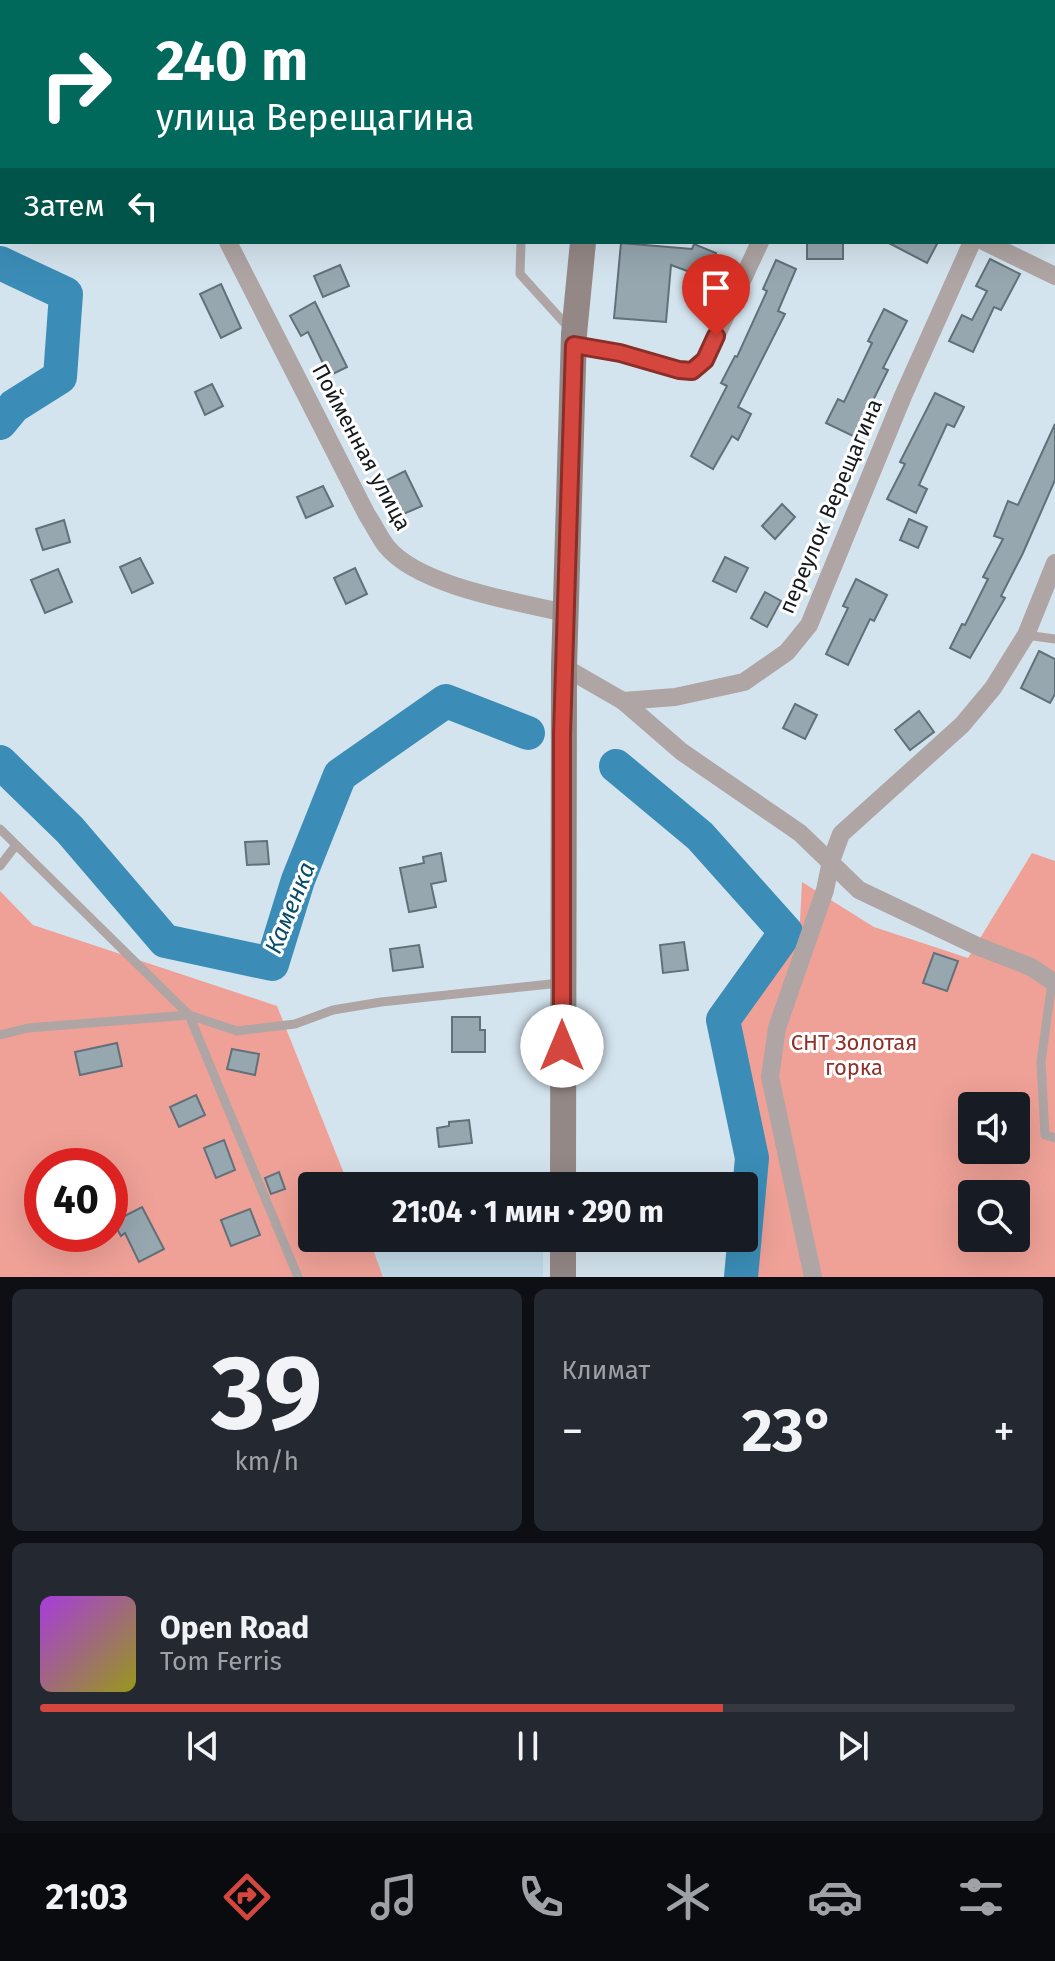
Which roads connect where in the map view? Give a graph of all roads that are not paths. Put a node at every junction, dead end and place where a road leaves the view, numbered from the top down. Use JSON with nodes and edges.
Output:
{"nodes":[{"id":1,"x":229,"y":244,"type":"edge"},
{"id":2,"x":521,"y":244,"type":"edge"},
{"id":3,"x":583,"y":244,"type":"edge"},
{"id":4,"x":759,"y":244,"type":"edge"},
{"id":5,"x":971,"y":244,"type":"edge"},
{"id":6,"x":989,"y":244,"type":"edge"},
{"id":7,"x":1055,"y":276,"type":"edge"},
{"id":8,"x":574,"y":339,"type":"junction"},
{"id":9,"x":1055,"y":563,"type":"edge"},
{"id":10,"x":565,"y":613,"type":"junction"},
{"id":11,"x":1026,"y":635,"type":"junction"},
{"id":12,"x":1055,"y":639,"type":"edge"},
{"id":13,"x":564,"y":667,"type":"junction"},
{"id":14,"x":623,"y":701,"type":"junction"},
{"id":15,"x":0,"y":829,"type":"edge"},
{"id":16,"x":16,"y":845,"type":"junction"},
{"id":17,"x":831,"y":861,"type":"junction"},
{"id":18,"x":0,"y":866,"type":"edge"},
{"id":19,"x":1054,"y":982,"type":"edge"},
{"id":20,"x":562,"y":983,"type":"junction"},
{"id":21,"x":189,"y":1015,"type":"junction"},
{"id":22,"x":0,"y":1035,"type":"edge"},
{"id":23,"x":1055,"y":1138,"type":"edge"},
{"id":24,"x":563,"y":1172,"type":"edge"},
{"id":25,"x":563,"y":1252,"type":"edge"},
{"id":26,"x":298,"y":1277,"type":"edge"},
{"id":27,"x":563,"y":1277,"type":"edge"},
{"id":28,"x":813,"y":1277,"type":"edge"}],
"edges":[{"from":1,"to":10,"type":"street","name":"Пойменная улица"},
{"from":2,"to":8,"type":"lane"},
{"from":3,"to":8,"type":"street"},
{"from":4,"to":8,"type":"street"},
{"from":5,"to":14,"type":"street","name":"переулок Верещагина"},
{"from":6,"to":7,"type":"street"},
{"from":8,"to":10,"type":"street"},
{"from":9,"to":11,"type":"street"},
{"from":10,"to":13,"type":"street"},
{"from":11,"to":12,"type":"lane"},
{"from":11,"to":17,"type":"street"},
{"from":13,"to":14,"type":"street"},
{"from":13,"to":20,"type":"street"},
{"from":14,"to":17,"type":"street"},
{"from":15,"to":16,"type":"lane"},
{"from":16,"to":18,"type":"lane"},
{"from":16,"to":21,"type":"lane"},
{"from":17,"to":19,"type":"street"},
{"from":17,"to":28,"type":"street"},
{"from":19,"to":23,"type":"lane"},
{"from":20,"to":21,"type":"lane"},
{"from":20,"to":24,"type":"street"},
{"from":21,"to":22,"type":"lane"},
{"from":21,"to":26,"type":"lane"},
{"from":25,"to":27,"type":"street"}]}
